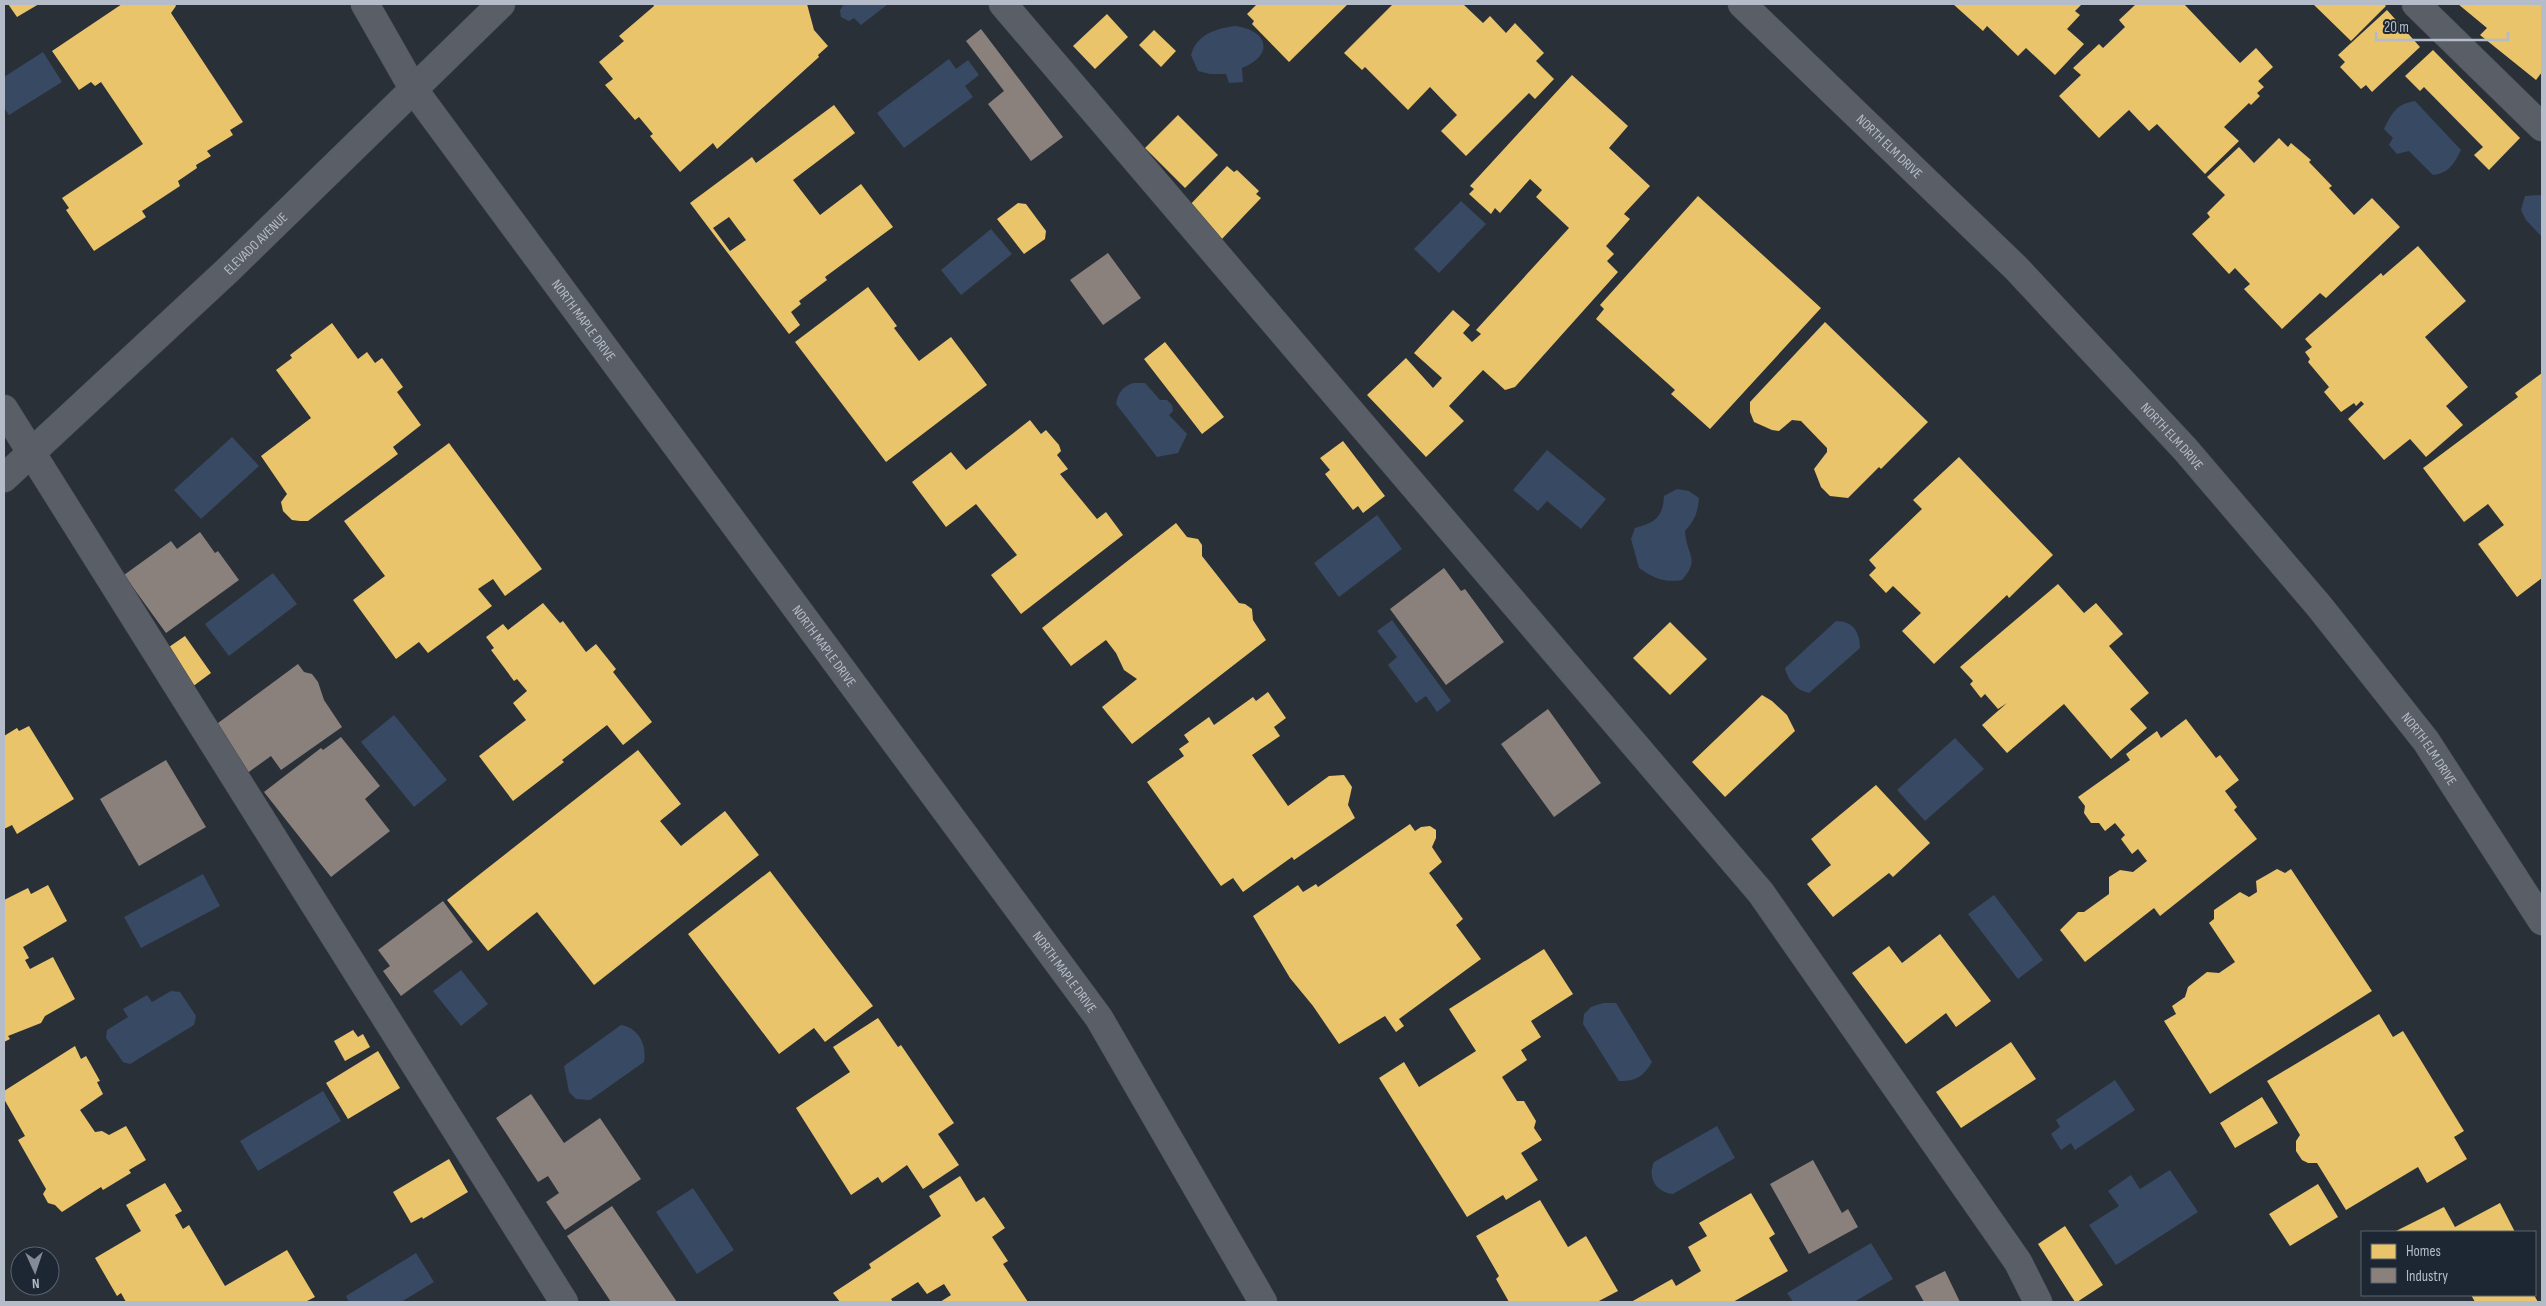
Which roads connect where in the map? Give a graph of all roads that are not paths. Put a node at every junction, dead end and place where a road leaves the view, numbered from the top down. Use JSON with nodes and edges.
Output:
{"nodes":[{"id":1,"x":365,"y":4,"type":"edge"},
{"id":2,"x":501,"y":4,"type":"edge"},
{"id":3,"x":1003,"y":4,"type":"edge"},
{"id":4,"x":1742,"y":4,"type":"edge"},
{"id":5,"x":2416,"y":4,"type":"edge"},
{"id":6,"x":414,"y":90,"type":"junction"},
{"id":7,"x":2542,"y":127,"type":"edge"},
{"id":8,"x":4,"y":409,"type":"edge"},
{"id":9,"x":31,"y":454,"type":"junction"},
{"id":10,"x":4,"y":478,"type":"edge"},
{"id":11,"x":2542,"y":921,"type":"edge"},
{"id":12,"x":564,"y":1302,"type":"edge"},
{"id":13,"x":1263,"y":1302,"type":"edge"},
{"id":14,"x":2038,"y":1302,"type":"edge"}],
"edges":[{"from":1,"to":6,"type":"street","name":"NORTH MAPLE DRIVE"},
{"from":2,"to":6,"type":"street","name":"ELEVADO AVENUE"},
{"from":3,"to":14,"type":"street"},
{"from":4,"to":11,"type":"street","name":"NORTH ELM DRIVE"},
{"from":5,"to":7,"type":"street"},
{"from":6,"to":9,"type":"street","name":"ELEVADO AVENUE"},
{"from":6,"to":13,"type":"street","name":"NORTH MAPLE DRIVE"},
{"from":8,"to":9,"type":"street"},
{"from":9,"to":10,"type":"street","name":"ELEVADO AVENUE"},
{"from":9,"to":12,"type":"street"}]}
